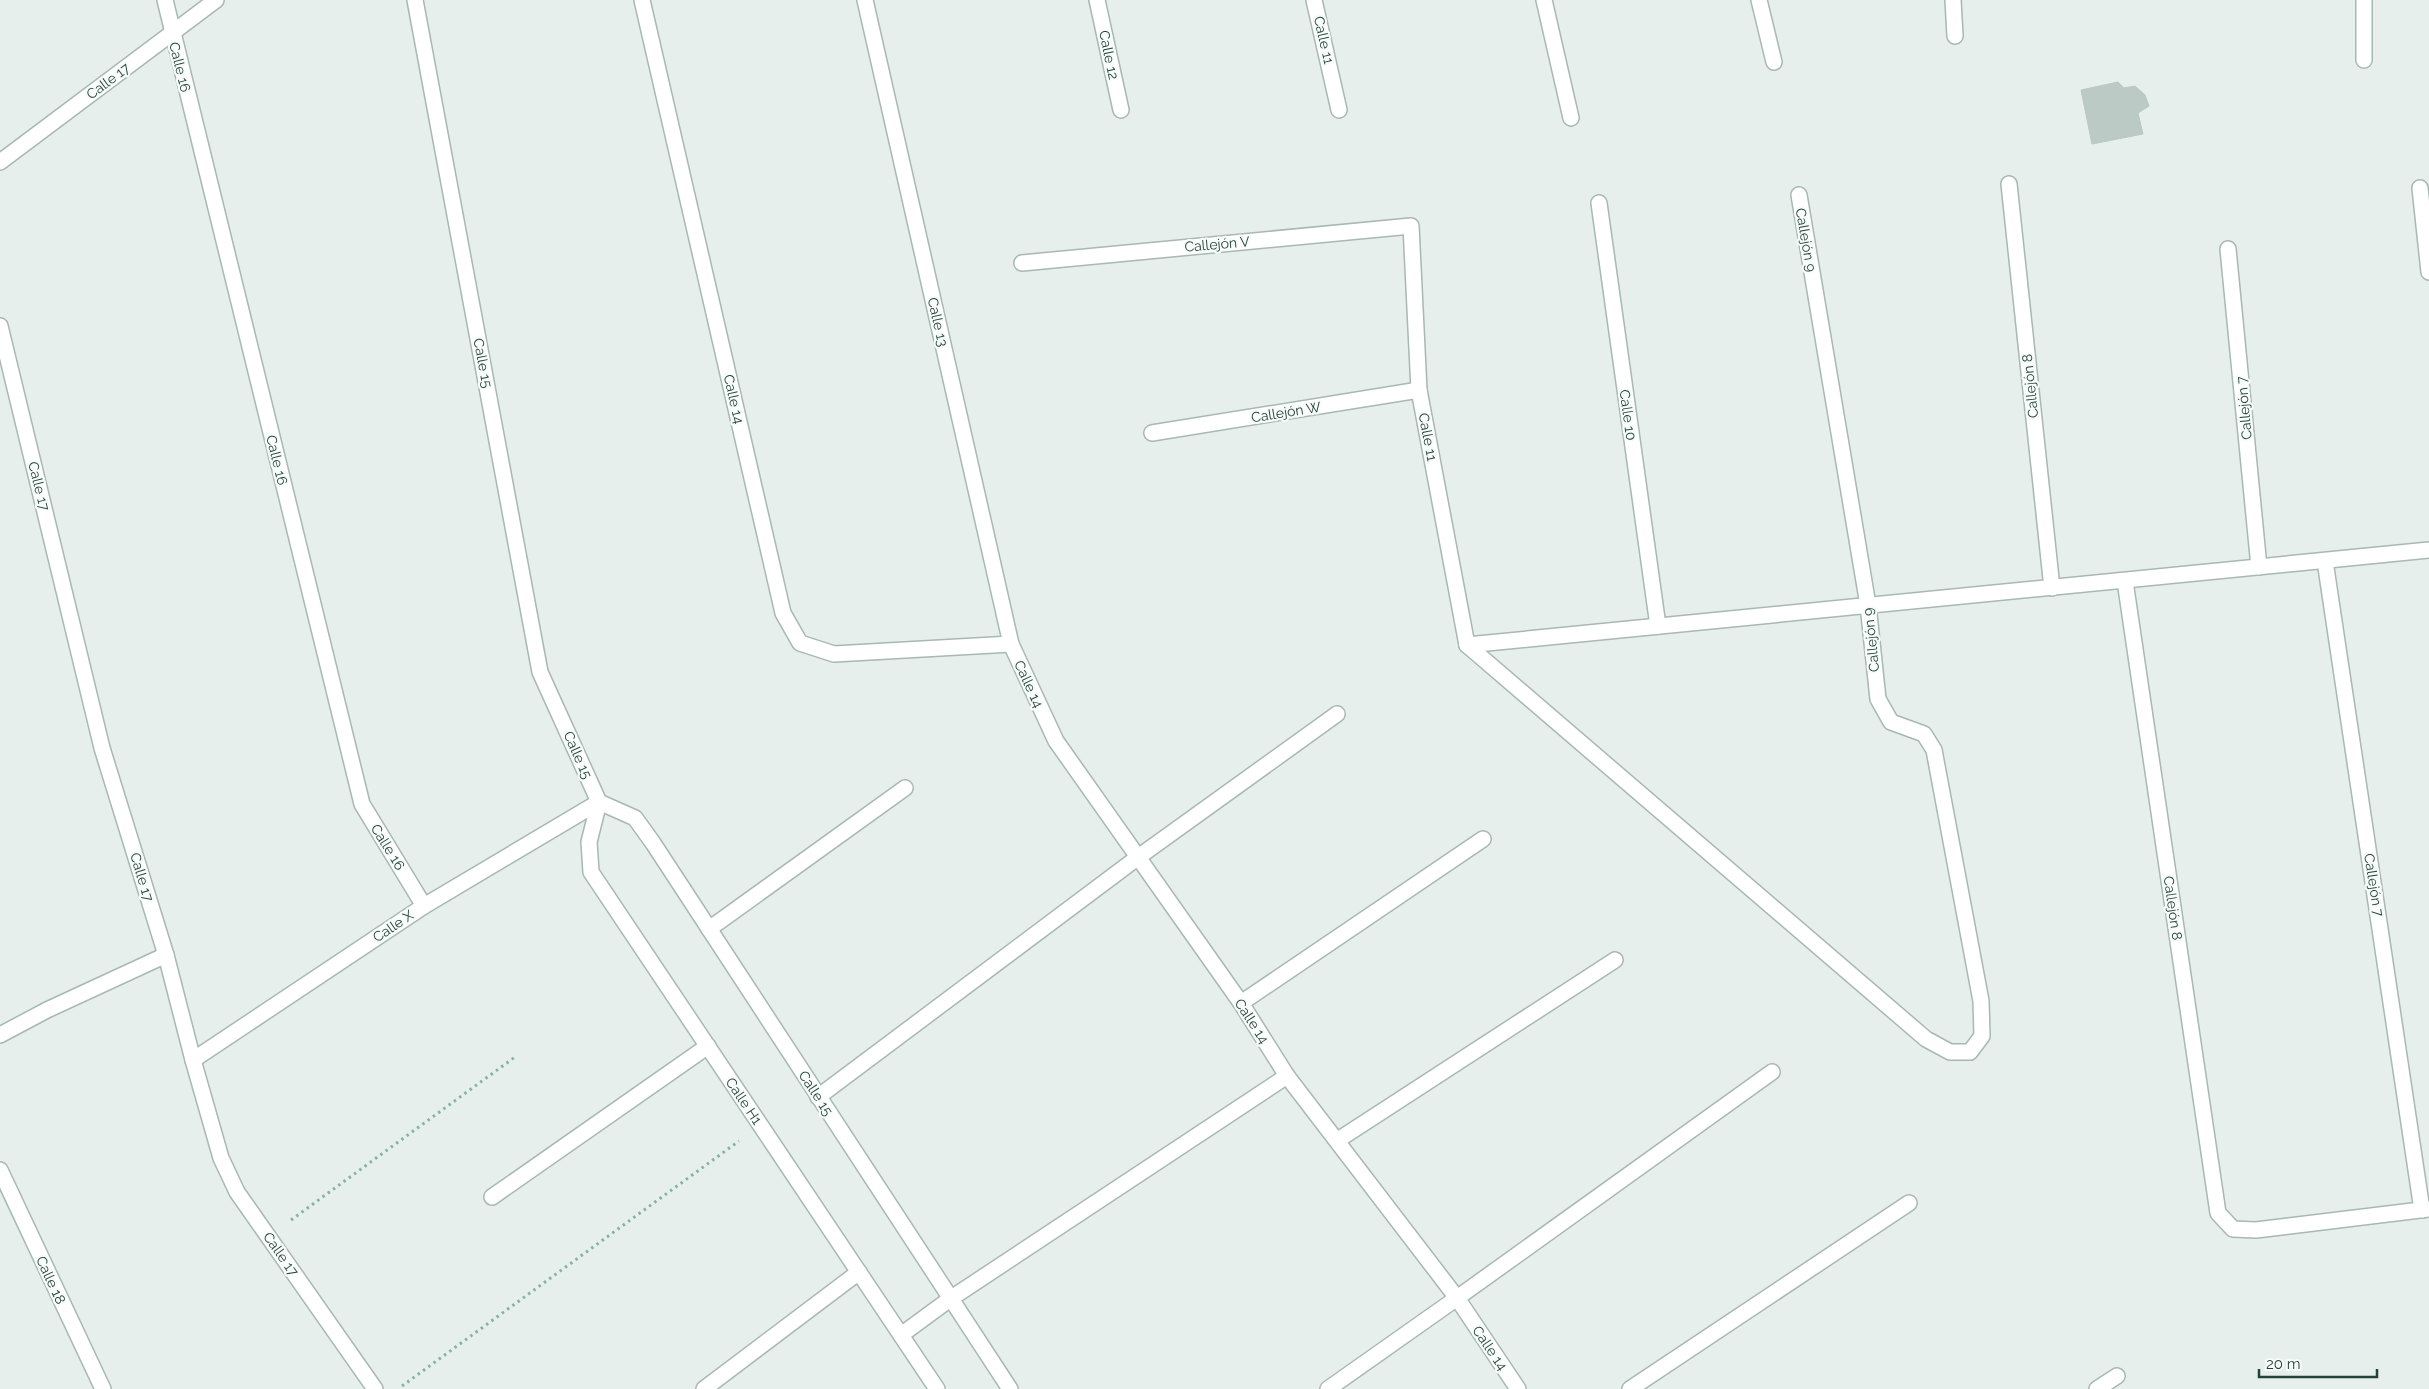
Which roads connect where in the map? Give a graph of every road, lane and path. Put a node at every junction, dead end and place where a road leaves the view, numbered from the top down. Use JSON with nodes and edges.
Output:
{"nodes":[{"id":1,"x":165,"y":0,"type":"edge"},
{"id":2,"x":216,"y":0,"type":"edge"},
{"id":3,"x":415,"y":0,"type":"edge"},
{"id":4,"x":642,"y":0,"type":"edge"},
{"id":5,"x":865,"y":0,"type":"edge"},
{"id":6,"x":1097,"y":0,"type":"edge"},
{"id":7,"x":1314,"y":0,"type":"edge"},
{"id":8,"x":1544,"y":0,"type":"edge"},
{"id":9,"x":1759,"y":0,"type":"edge"},
{"id":10,"x":1953,"y":0,"type":"edge"},
{"id":11,"x":2364,"y":0,"type":"edge"},
{"id":12,"x":172,"y":34,"type":"junction"},
{"id":13,"x":1955,"y":36,"type":"dead end"},
{"id":14,"x":2364,"y":60,"type":"dead end"},
{"id":15,"x":1774,"y":62,"type":"dead end"},
{"id":16,"x":1121,"y":110,"type":"dead end"},
{"id":17,"x":1339,"y":110,"type":"dead end"},
{"id":18,"x":1571,"y":118,"type":"dead end"},
{"id":19,"x":0,"y":162,"type":"edge"},
{"id":20,"x":2009,"y":184,"type":"dead end"},
{"id":21,"x":2420,"y":188,"type":"dead end"},
{"id":22,"x":1799,"y":195,"type":"dead end"},
{"id":23,"x":1599,"y":203,"type":"dead end"},
{"id":24,"x":1411,"y":226,"type":"joint"},
{"id":25,"x":2228,"y":249,"type":"dead end"},
{"id":26,"x":1022,"y":263,"type":"dead end"},
{"id":27,"x":2429,"y":272,"type":"edge"},
{"id":28,"x":0,"y":326,"type":"edge"},
{"id":29,"x":1419,"y":390,"type":"junction"},
{"id":30,"x":1152,"y":433,"type":"dead end"},
{"id":31,"x":2429,"y":550,"type":"edge"},
{"id":32,"x":2325,"y":561,"type":"junction"},
{"id":33,"x":2259,"y":567,"type":"junction"},
{"id":34,"x":2125,"y":581,"type":"junction"},
{"id":35,"x":2052,"y":588,"type":"junction"},
{"id":36,"x":1868,"y":606,"type":"junction"},
{"id":37,"x":1658,"y":626,"type":"junction"},
{"id":38,"x":1011,"y":644,"type":"junction"},
{"id":39,"x":1467,"y":645,"type":"junction"},
{"id":40,"x":1337,"y":714,"type":"dead end"},
{"id":41,"x":905,"y":788,"type":"dead end"},
{"id":42,"x":599,"y":802,"type":"junction"},
{"id":43,"x":1484,"y":839,"type":"dead end"},
{"id":44,"x":1137,"y":858,"type":"junction"},
{"id":45,"x":424,"y":906,"type":"junction"},
{"id":46,"x":709,"y":929,"type":"junction"},
{"id":47,"x":166,"y":955,"type":"junction"},
{"id":48,"x":1615,"y":960,"type":"dead end"},
{"id":49,"x":1241,"y":1003,"type":"junction"},
{"id":50,"x":0,"y":1035,"type":"edge"},
{"id":51,"x":708,"y":1046,"type":"junction"},
{"id":52,"x":515,"y":1057,"type":"dead end"},
{"id":53,"x":193,"y":1060,"type":"junction"},
{"id":54,"x":1772,"y":1072,"type":"dead end"},
{"id":55,"x":1287,"y":1076,"type":"junction"},
{"id":56,"x":818,"y":1097,"type":"junction"},
{"id":57,"x":761,"y":1126,"type":"junction"},
{"id":58,"x":1338,"y":1140,"type":"junction"},
{"id":59,"x":0,"y":1170,"type":"edge"},
{"id":60,"x":492,"y":1197,"type":"dead end"},
{"id":61,"x":1909,"y":1203,"type":"dead end"},
{"id":62,"x":2426,"y":1210,"type":"edge"},
{"id":63,"x":268,"y":1237,"type":"junction"},
{"id":64,"x":859,"y":1272,"type":"junction"},
{"id":65,"x":1457,"y":1298,"type":"junction"},
{"id":66,"x":950,"y":1299,"type":"junction"},
{"id":67,"x":901,"y":1334,"type":"junction"},
{"id":68,"x":2117,"y":1376,"type":"dead end"},
{"id":69,"x":103,"y":1389,"type":"edge"},
{"id":70,"x":375,"y":1389,"type":"edge"},
{"id":71,"x":397,"y":1389,"type":"edge"},
{"id":72,"x":704,"y":1389,"type":"edge"},
{"id":73,"x":937,"y":1389,"type":"edge"},
{"id":74,"x":1010,"y":1389,"type":"edge"},
{"id":75,"x":1328,"y":1389,"type":"edge"},
{"id":76,"x":1518,"y":1389,"type":"edge"},
{"id":77,"x":1630,"y":1389,"type":"edge"},
{"id":78,"x":2097,"y":1389,"type":"edge"}],
"edges":[{"from":1,"to":12,"type":"street","name":"Calle 16"},
{"from":2,"to":12,"type":"street","name":"Calle 17"},
{"from":3,"to":42,"type":"street","name":"Calle 15"},
{"from":4,"to":38,"type":"street","name":"Calle 14"},
{"from":5,"to":38,"type":"street","name":"Calle 13"},
{"from":6,"to":16,"type":"street","name":"Calle 12"},
{"from":7,"to":17,"type":"street","name":"Calle 11"},
{"from":8,"to":18,"type":"street"},
{"from":9,"to":15,"type":"street"},
{"from":10,"to":13,"type":"street"},
{"from":11,"to":14,"type":"street"},
{"from":12,"to":19,"type":"street","name":"Calle 17"},
{"from":12,"to":45,"type":"street","name":"Calle 16"},
{"from":20,"to":35,"type":"street","name":"Callejón 8"},
{"from":21,"to":27,"type":"street"},
{"from":22,"to":36,"type":"street","name":"Callejón 9"},
{"from":23,"to":37,"type":"street","name":"Calle 10"},
{"from":24,"to":26,"type":"street","name":"Callejón V"},
{"from":24,"to":29,"type":"street","name":"Calle 11"},
{"from":25,"to":33,"type":"street","name":"Callejón 7"},
{"from":28,"to":47,"type":"street","name":"Calle 17"},
{"from":29,"to":30,"type":"street","name":"Callejón W"},
{"from":29,"to":39,"type":"street","name":"Calle 11"},
{"from":31,"to":32,"type":"street"},
{"from":32,"to":33,"type":"street"},
{"from":32,"to":62,"type":"street","name":"Callejón 7"},
{"from":33,"to":34,"type":"street"},
{"from":34,"to":35,"type":"street"},
{"from":34,"to":62,"type":"street","name":"Callejón 8"},
{"from":35,"to":36,"type":"street"},
{"from":36,"to":37,"type":"street"},
{"from":36,"to":39,"type":"street","name":"Callejón 9"},
{"from":37,"to":39,"type":"street"},
{"from":38,"to":44,"type":"street","name":"Calle 14"},
{"from":40,"to":44,"type":"street"},
{"from":41,"to":46,"type":"street"},
{"from":42,"to":45,"type":"street","name":"Calle X"},
{"from":42,"to":46,"type":"street","name":"Calle 15"},
{"from":42,"to":51,"type":"street","name":"Calle H1"},
{"from":43,"to":49,"type":"street"},
{"from":44,"to":49,"type":"street","name":"Calle 14"},
{"from":44,"to":56,"type":"street"},
{"from":45,"to":53,"type":"street","name":"Calle X"},
{"from":46,"to":56,"type":"street","name":"Calle 15"},
{"from":47,"to":50,"type":"street"},
{"from":47,"to":53,"type":"street","name":"Calle 17"},
{"from":48,"to":58,"type":"street"},
{"from":49,"to":55,"type":"street","name":"Calle 14"},
{"from":51,"to":57,"type":"street","name":"Calle H1"},
{"from":51,"to":60,"type":"street"},
{"from":52,"to":63,"type":"path"},
{"from":53,"to":63,"type":"street","name":"Calle 17"},
{"from":54,"to":65,"type":"street"},
{"from":55,"to":58,"type":"street","name":"Calle 14"},
{"from":55,"to":66,"type":"street"},
{"from":56,"to":66,"type":"street","name":"Calle 15"},
{"from":57,"to":64,"type":"street","name":"Calle H1"},
{"from":57,"to":71,"type":"path"},
{"from":58,"to":65,"type":"street","name":"Calle 14"},
{"from":59,"to":69,"type":"street","name":"Calle 18"},
{"from":61,"to":77,"type":"street"},
{"from":63,"to":70,"type":"street","name":"Calle 17"},
{"from":64,"to":67,"type":"street","name":"Calle H1"},
{"from":64,"to":72,"type":"street"},
{"from":65,"to":75,"type":"street"},
{"from":65,"to":76,"type":"street","name":"Calle 14"},
{"from":66,"to":67,"type":"street"},
{"from":66,"to":74,"type":"street","name":"Calle 15"},
{"from":67,"to":73,"type":"street","name":"Calle H1"},
{"from":68,"to":78,"type":"street"}]}
